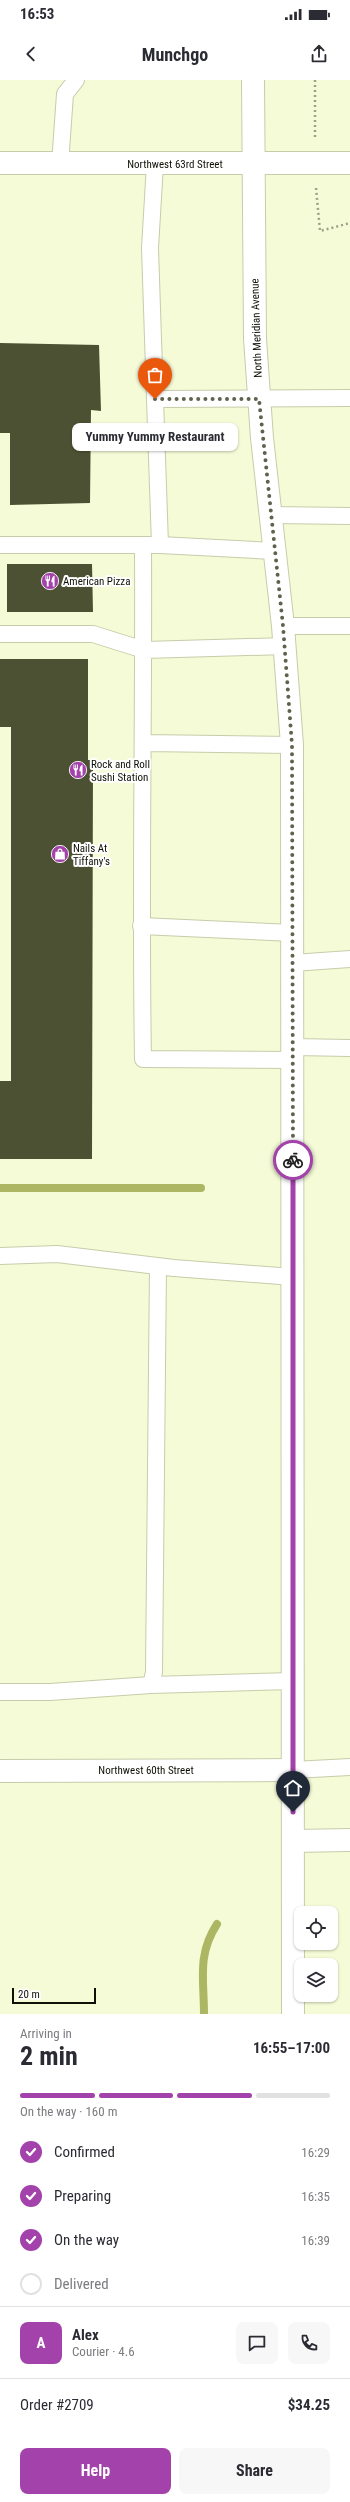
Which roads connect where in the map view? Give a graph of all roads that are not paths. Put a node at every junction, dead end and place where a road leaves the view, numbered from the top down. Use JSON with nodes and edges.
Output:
{"nodes":[{"id":1,"x":76,"y":80,"type":"edge"},
{"id":2,"x":253,"y":80,"type":"edge"},
{"id":3,"x":350,"y":162,"type":"edge"},
{"id":4,"x":0,"y":164,"type":"edge"},
{"id":5,"x":60,"y":164,"type":"junction"},
{"id":6,"x":155,"y":164,"type":"junction"},
{"id":7,"x":253,"y":164,"type":"junction"},
{"id":8,"x":350,"y":398,"type":"edge"},
{"id":9,"x":155,"y":399,"type":"junction"},
{"id":10,"x":259,"y":399,"type":"junction"},
{"id":11,"x":271,"y":515,"type":"junction"},
{"id":12,"x":350,"y":516,"type":"edge"},
{"id":13,"x":0,"y":545,"type":"edge"},
{"id":14,"x":143,"y":545,"type":"junction"},
{"id":15,"x":160,"y":545,"type":"junction"},
{"id":16,"x":275,"y":551,"type":"junction"},
{"id":17,"x":350,"y":626,"type":"edge"},
{"id":18,"x":0,"y":634,"type":"edge"},
{"id":19,"x":284,"y":636,"type":"junction"},
{"id":20,"x":144,"y":650,"type":"junction"},
{"id":21,"x":144,"y":743,"type":"junction"},
{"id":22,"x":292,"y":745,"type":"junction"},
{"id":23,"x":141,"y":926,"type":"junction"},
{"id":24,"x":293,"y":933,"type":"junction"},
{"id":25,"x":350,"y":959,"type":"edge"},
{"id":26,"x":293,"y":963,"type":"junction"},
{"id":27,"x":350,"y":1048,"type":"edge"},
{"id":28,"x":293,"y":1054,"type":"junction"},
{"id":29,"x":0,"y":1256,"type":"edge"},
{"id":30,"x":158,"y":1266,"type":"junction"},
{"id":31,"x":293,"y":1277,"type":"junction"},
{"id":32,"x":293,"y":1681,"type":"junction"},
{"id":33,"x":151,"y":1685,"type":"junction"},
{"id":34,"x":0,"y":1692,"type":"edge"},
{"id":35,"x":350,"y":1767,"type":"edge"},
{"id":36,"x":293,"y":1770,"type":"junction"},
{"id":37,"x":0,"y":1771,"type":"edge"},
{"id":38,"x":350,"y":1840,"type":"edge"},
{"id":39,"x":293,"y":1841,"type":"junction"},
{"id":40,"x":293,"y":2014,"type":"edge"}],
"edges":[{"from":1,"to":5,"type":"lane"},
{"from":2,"to":7,"type":"main road","name":"North Meridian Avenue"},
{"from":3,"to":7,"type":"main road","name":"Northwest 63rd Street"},
{"from":4,"to":5,"type":"main road","name":"Northwest 63rd Street"},
{"from":5,"to":6,"type":"main road","name":"Northwest 63rd Street"},
{"from":6,"to":7,"type":"main road","name":"Northwest 63rd Street"},
{"from":6,"to":9,"type":"lane"},
{"from":7,"to":10,"type":"main road","name":"North Meridian Avenue"},
{"from":8,"to":10,"type":"lane"},
{"from":9,"to":10,"type":"lane"},
{"from":9,"to":15,"type":"lane"},
{"from":10,"to":11,"type":"main road","name":"North Meridian Avenue"},
{"from":11,"to":12,"type":"lane"},
{"from":11,"to":16,"type":"main road","name":"North Meridian Avenue"},
{"from":13,"to":14,"type":"lane"},
{"from":14,"to":15,"type":"lane"},
{"from":14,"to":20,"type":"lane"},
{"from":15,"to":16,"type":"lane"},
{"from":16,"to":19,"type":"main road","name":"North Meridian Avenue"},
{"from":17,"to":19,"type":"lane"},
{"from":18,"to":20,"type":"lane"},
{"from":19,"to":20,"type":"lane"},
{"from":19,"to":22,"type":"main road","name":"North Meridian Avenue"},
{"from":20,"to":21,"type":"lane"},
{"from":21,"to":22,"type":"lane"},
{"from":21,"to":23,"type":"lane"},
{"from":22,"to":24,"type":"main road","name":"North Meridian Avenue"},
{"from":23,"to":24,"type":"lane"},
{"from":23,"to":28,"type":"lane"},
{"from":24,"to":26,"type":"main road","name":"North Meridian Avenue"},
{"from":25,"to":26,"type":"lane"},
{"from":26,"to":28,"type":"main road","name":"North Meridian Avenue"},
{"from":27,"to":28,"type":"lane"},
{"from":28,"to":31,"type":"main road","name":"North Meridian Avenue"},
{"from":29,"to":30,"type":"lane"},
{"from":30,"to":31,"type":"lane"},
{"from":30,"to":33,"type":"lane"},
{"from":31,"to":32,"type":"main road","name":"North Meridian Avenue"},
{"from":32,"to":33,"type":"lane"},
{"from":32,"to":36,"type":"main road","name":"North Meridian Avenue"},
{"from":33,"to":34,"type":"lane"},
{"from":35,"to":36,"type":"lane"},
{"from":36,"to":37,"type":"main road","name":"Northwest 60th Street"},
{"from":36,"to":39,"type":"main road","name":"North Meridian Avenue"},
{"from":38,"to":39,"type":"main road"},
{"from":39,"to":40,"type":"main road","name":"North Meridian Avenue"}]}
